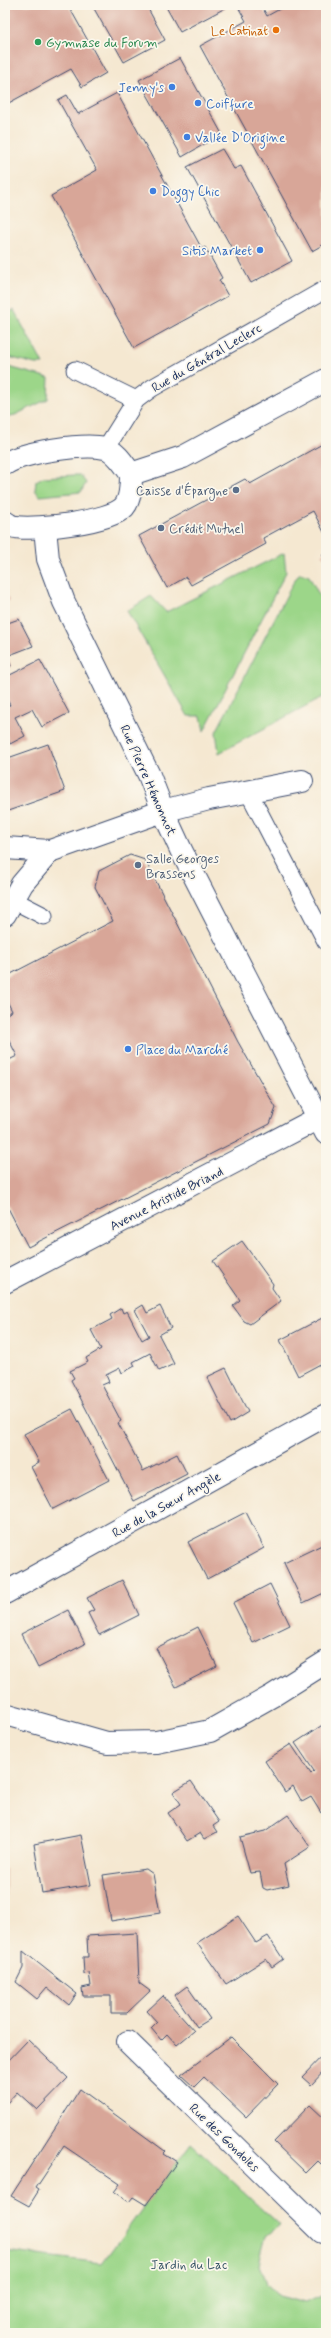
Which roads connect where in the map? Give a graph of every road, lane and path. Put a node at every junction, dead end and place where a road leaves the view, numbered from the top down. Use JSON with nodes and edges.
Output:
{"nodes":[{"id":1,"x":326,"y":289,"type":"edge"},
{"id":2,"x":76,"y":370,"type":"dead end"},
{"id":3,"x":326,"y":380,"type":"edge"},
{"id":4,"x":136,"y":400,"type":"junction"},
{"id":5,"x":106,"y":448,"type":"junction"},
{"id":6,"x":5,"y":464,"type":"edge"},
{"id":7,"x":131,"y":474,"type":"junction"},
{"id":8,"x":5,"y":522,"type":"edge"},
{"id":9,"x":45,"y":528,"type":"junction"},
{"id":10,"x":302,"y":781,"type":"dead end"},
{"id":11,"x":248,"y":791,"type":"junction"},
{"id":12,"x":163,"y":811,"type":"junction"},
{"id":13,"x":5,"y":848,"type":"edge"},
{"id":14,"x":50,"y":851,"type":"junction"},
{"id":15,"x":9,"y":907,"type":"edge"},
{"id":16,"x":44,"y":916,"type":"dead end"},
{"id":17,"x":326,"y":941,"type":"edge"},
{"id":18,"x":323,"y":1121,"type":"edge"},
{"id":19,"x":5,"y":1282,"type":"edge"},
{"id":20,"x":326,"y":1415,"type":"edge"},
{"id":21,"x":5,"y":1593,"type":"edge"},
{"id":22,"x":326,"y":1662,"type":"edge"},
{"id":23,"x":5,"y":1714,"type":"edge"},
{"id":24,"x":128,"y":2042,"type":"dead end"},
{"id":25,"x":324,"y":2230,"type":"edge"}],
"edges":[{"from":1,"to":4,"type":"lane","name":"Rue du Général Leclerc"},
{"from":2,"to":4,"type":"lane"},
{"from":3,"to":7,"type":"street"},
{"from":4,"to":5,"type":"lane","name":"Rue du Général Leclerc"},
{"from":5,"to":6,"type":"street"},
{"from":5,"to":7,"type":"street"},
{"from":7,"to":9,"type":"street"},
{"from":8,"to":9,"type":"street"},
{"from":9,"to":12,"type":"street","name":"Rue Pierre Hémonnot"},
{"from":10,"to":11,"type":"street"},
{"from":11,"to":12,"type":"street"},
{"from":11,"to":17,"type":"lane"},
{"from":12,"to":14,"type":"street"},
{"from":12,"to":18,"type":"street","name":"Rue Pierre Hémonnot"},
{"from":13,"to":14,"type":"street"},
{"from":14,"to":15,"type":"street"},
{"from":15,"to":16,"type":"lane"},
{"from":18,"to":19,"type":"street","name":"Avenue Aristide Briand"},
{"from":20,"to":21,"type":"street","name":"Rue de la Sœur Angèle"},
{"from":22,"to":23,"type":"street"},
{"from":24,"to":25,"type":"street","name":"Rue des Gondoles"}]}
